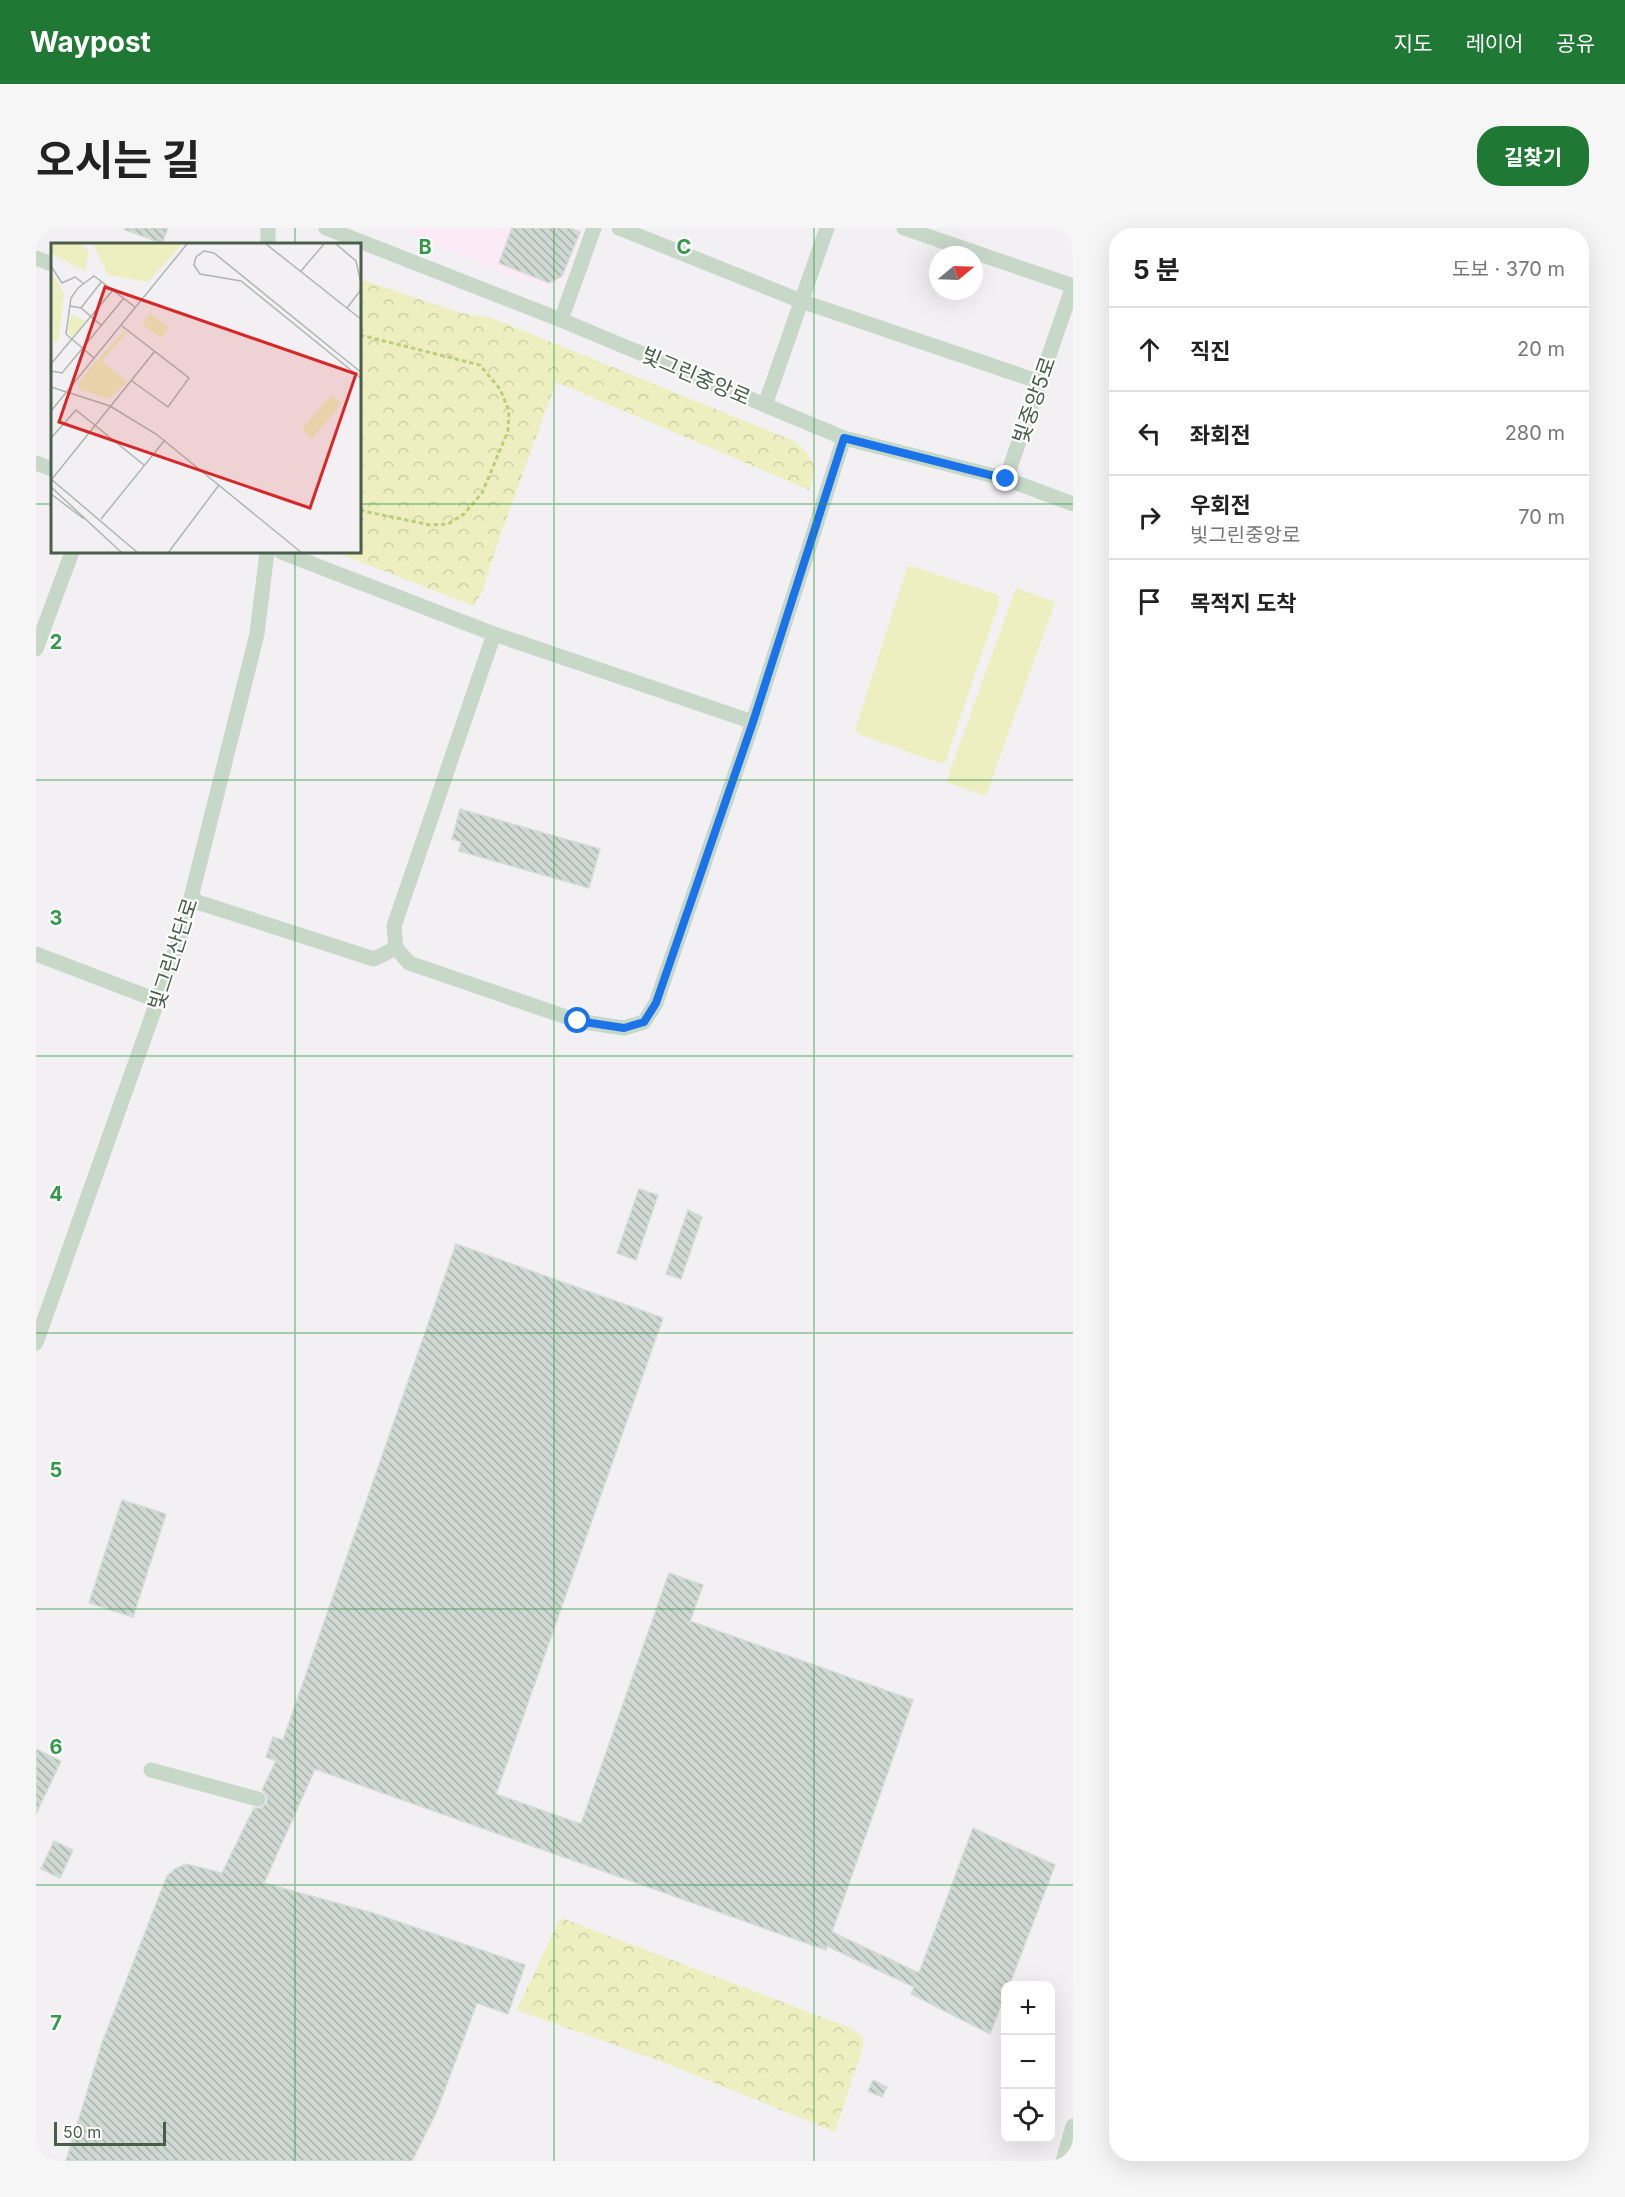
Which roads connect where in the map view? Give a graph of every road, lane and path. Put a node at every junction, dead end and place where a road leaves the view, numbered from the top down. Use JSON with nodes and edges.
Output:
{"nodes":[{"id":1,"x":326,"y":228,"type":"edge"},
{"id":2,"x":594,"y":228,"type":"edge"},
{"id":3,"x":619,"y":228,"type":"edge"},
{"id":4,"x":827,"y":228,"type":"edge"},
{"id":5,"x":904,"y":228,"type":"edge"},
{"id":6,"x":36,"y":258,"type":"edge"},
{"id":7,"x":51,"y":264,"type":"edge"},
{"id":8,"x":1073,"y":286,"type":"edge"},
{"id":9,"x":801,"y":301,"type":"junction"},
{"id":10,"x":561,"y":320,"type":"junction"},
{"id":11,"x":362,"y":336,"type":"edge"},
{"id":12,"x":1040,"y":382,"type":"junction"},
{"id":13,"x":765,"y":405,"type":"junction"},
{"id":14,"x":844,"y":438,"type":"junction"},
{"id":15,"x":36,"y":463,"type":"edge"},
{"id":16,"x":51,"y":469,"type":"edge"},
{"id":17,"x":1006,"y":479,"type":"junction"},
{"id":18,"x":1073,"y":504,"type":"edge"},
{"id":19,"x":362,"y":511,"type":"edge"},
{"id":20,"x":71,"y":554,"type":"edge"},
{"id":21,"x":267,"y":554,"type":"edge"},
{"id":22,"x":286,"y":554,"type":"edge"},
{"id":23,"x":494,"y":634,"type":"junction"},
{"id":24,"x":36,"y":649,"type":"edge"},
{"id":25,"x":753,"y":722,"type":"junction"},
{"id":26,"x":190,"y":900,"type":"junction"},
{"id":27,"x":396,"y":948,"type":"junction"},
{"id":28,"x":36,"y":954,"type":"edge"},
{"id":29,"x":159,"y":1000,"type":"junction"},
{"id":30,"x":36,"y":1343,"type":"edge"},
{"id":31,"x":152,"y":1770,"type":"dead end"},
{"id":32,"x":258,"y":1799,"type":"dead end"},
{"id":33,"x":1073,"y":2126,"type":"edge"},
{"id":34,"x":1063,"y":2161,"type":"edge"}],
"edges":[{"from":1,"to":10,"type":"street","name":"빛그린중앙로"},
{"from":2,"to":10,"type":"street"},
{"from":3,"to":9,"type":"street"},
{"from":4,"to":9,"type":"street"},
{"from":5,"to":8,"type":"street"},
{"from":6,"to":7,"type":"street"},
{"from":8,"to":12,"type":"street","name":"빛중앙5로"},
{"from":9,"to":12,"type":"street"},
{"from":9,"to":13,"type":"street"},
{"from":10,"to":13,"type":"street","name":"빛그린중앙로"},
{"from":11,"to":19,"type":"path"},
{"from":12,"to":17,"type":"street","name":"빛중앙5로"},
{"from":13,"to":14,"type":"street","name":"빛그린중앙로"},
{"from":14,"to":17,"type":"street","name":"빛그린중앙로"},
{"from":14,"to":25,"type":"street"},
{"from":15,"to":16,"type":"street"},
{"from":17,"to":18,"type":"street","name":"빛그린중앙로"},
{"from":20,"to":24,"type":"street"},
{"from":21,"to":26,"type":"street","name":"빛그린산단로"},
{"from":22,"to":23,"type":"street"},
{"from":23,"to":25,"type":"street"},
{"from":23,"to":27,"type":"street"},
{"from":25,"to":27,"type":"street"},
{"from":26,"to":27,"type":"street"},
{"from":26,"to":29,"type":"street","name":"빛그린산단로"},
{"from":28,"to":29,"type":"street"},
{"from":29,"to":30,"type":"street","name":"빛그린산단로"},
{"from":31,"to":32,"type":"street"},
{"from":33,"to":34,"type":"street"}]}
